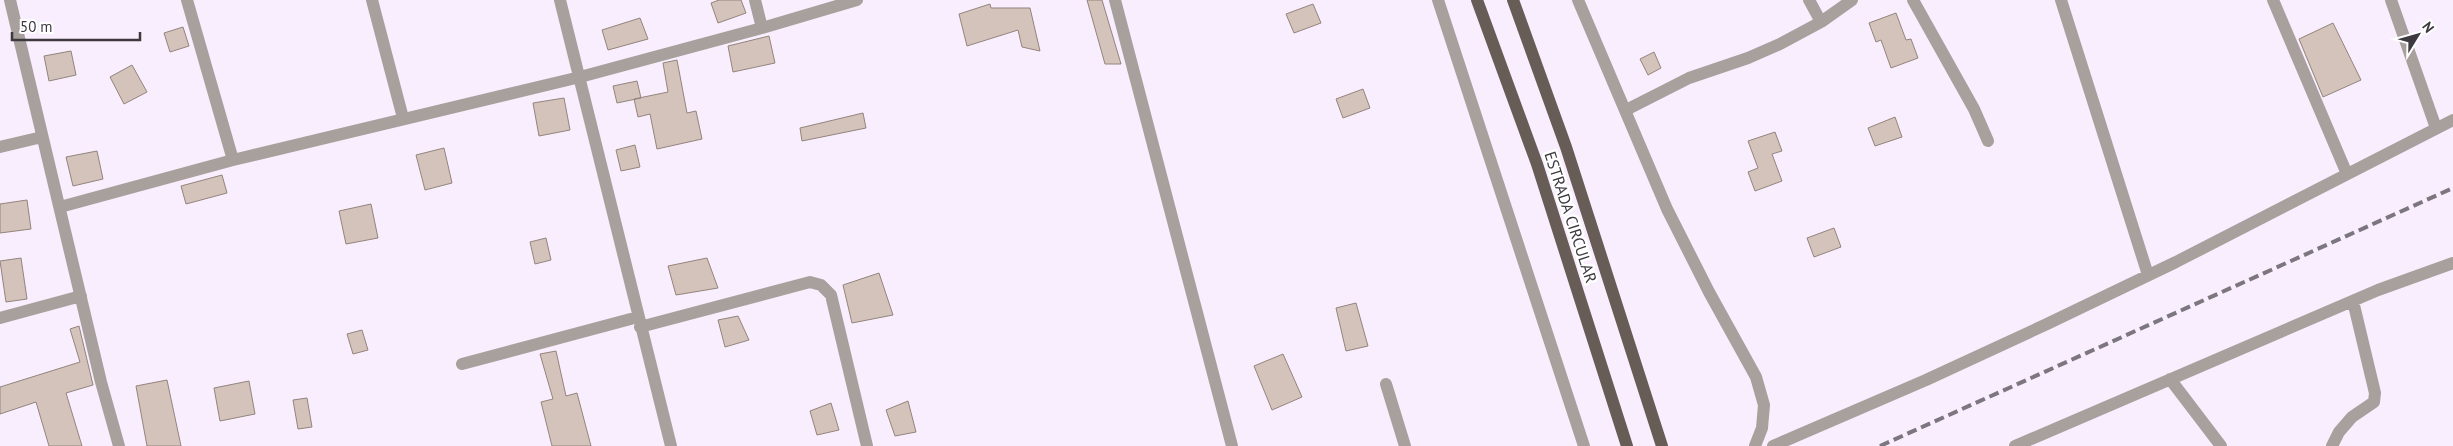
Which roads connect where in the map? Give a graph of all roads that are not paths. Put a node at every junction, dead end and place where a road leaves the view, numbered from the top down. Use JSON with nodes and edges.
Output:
{"nodes":[{"id":1,"x":10,"y":0,"type":"edge"},
{"id":2,"x":187,"y":0,"type":"edge"},
{"id":3,"x":372,"y":0,"type":"edge"},
{"id":4,"x":560,"y":0,"type":"edge"},
{"id":5,"x":755,"y":0,"type":"edge"},
{"id":6,"x":857,"y":0,"type":"edge"},
{"id":7,"x":1115,"y":0,"type":"edge"},
{"id":8,"x":1438,"y":0,"type":"edge"},
{"id":9,"x":1478,"y":0,"type":"edge"},
{"id":10,"x":1513,"y":0,"type":"edge"},
{"id":11,"x":1578,"y":0,"type":"edge"},
{"id":12,"x":1809,"y":0,"type":"edge"},
{"id":13,"x":1852,"y":0,"type":"edge"},
{"id":14,"x":1913,"y":0,"type":"edge"},
{"id":15,"x":2061,"y":0,"type":"edge"},
{"id":16,"x":2273,"y":0,"type":"edge"},
{"id":17,"x":2391,"y":0,"type":"edge"},
{"id":18,"x":1821,"y":22,"type":"junction"},
{"id":19,"x":762,"y":28,"type":"junction"},
{"id":20,"x":580,"y":77,"type":"junction"},
{"id":21,"x":1626,"y":110,"type":"junction"},
{"id":22,"x":403,"y":118,"type":"junction"},
{"id":23,"x":2453,"y":120,"type":"edge"},
{"id":24,"x":2436,"y":128,"type":"junction"},
{"id":25,"x":42,"y":137,"type":"junction"},
{"id":26,"x":1988,"y":141,"type":"dead end"},
{"id":27,"x":0,"y":147,"type":"edge"},
{"id":28,"x":233,"y":160,"type":"junction"},
{"id":29,"x":2347,"y":174,"type":"junction"},
{"id":30,"x":60,"y":207,"type":"junction"},
{"id":31,"x":2453,"y":263,"type":"edge"},
{"id":32,"x":2148,"y":275,"type":"junction"},
{"id":33,"x":81,"y":296,"type":"junction"},
{"id":34,"x":2353,"y":301,"type":"junction"},
{"id":35,"x":0,"y":318,"type":"edge"},
{"id":36,"x":639,"y":322,"type":"junction"},
{"id":37,"x":462,"y":364,"type":"dead end"},
{"id":38,"x":2170,"y":379,"type":"junction"},
{"id":39,"x":1386,"y":384,"type":"dead end"},
{"id":40,"x":119,"y":446,"type":"edge"},
{"id":41,"x":671,"y":446,"type":"edge"},
{"id":42,"x":867,"y":446,"type":"edge"},
{"id":43,"x":1232,"y":446,"type":"edge"},
{"id":44,"x":1405,"y":446,"type":"edge"},
{"id":45,"x":1584,"y":446,"type":"edge"},
{"id":46,"x":1627,"y":446,"type":"edge"},
{"id":47,"x":1662,"y":446,"type":"edge"},
{"id":48,"x":1755,"y":446,"type":"edge"},
{"id":49,"x":1773,"y":446,"type":"edge"},
{"id":50,"x":2015,"y":446,"type":"edge"},
{"id":51,"x":2221,"y":446,"type":"edge"},
{"id":52,"x":2332,"y":446,"type":"edge"}],
"edges":[{"from":1,"to":25,"type":"street"},
{"from":2,"to":28,"type":"street"},
{"from":3,"to":22,"type":"street"},
{"from":4,"to":20,"type":"street"},
{"from":5,"to":19,"type":"street"},
{"from":6,"to":19,"type":"street"},
{"from":7,"to":43,"type":"street"},
{"from":8,"to":45,"type":"street"},
{"from":9,"to":46,"type":"main road","name":"ESTRADA CIRCULAR"},
{"from":10,"to":47,"type":"main road","name":"ESTRADA CIRCULAR"},
{"from":11,"to":21,"type":"street"},
{"from":12,"to":18,"type":"street"},
{"from":13,"to":18,"type":"street"},
{"from":14,"to":26,"type":"street"},
{"from":15,"to":32,"type":"street"},
{"from":16,"to":29,"type":"street"},
{"from":17,"to":24,"type":"street"},
{"from":18,"to":21,"type":"street"},
{"from":19,"to":20,"type":"street"},
{"from":20,"to":22,"type":"street"},
{"from":20,"to":36,"type":"street"},
{"from":21,"to":48,"type":"street"},
{"from":22,"to":28,"type":"street"},
{"from":23,"to":24,"type":"street"},
{"from":24,"to":29,"type":"street"},
{"from":25,"to":27,"type":"street"},
{"from":25,"to":30,"type":"street"},
{"from":28,"to":30,"type":"street"},
{"from":29,"to":32,"type":"street"},
{"from":30,"to":33,"type":"street"},
{"from":31,"to":34,"type":"street"},
{"from":32,"to":49,"type":"street"},
{"from":33,"to":35,"type":"street"},
{"from":33,"to":40,"type":"street"},
{"from":34,"to":38,"type":"street"},
{"from":34,"to":52,"type":"street"},
{"from":36,"to":37,"type":"street"},
{"from":36,"to":41,"type":"street"},
{"from":36,"to":42,"type":"street"},
{"from":38,"to":50,"type":"street"},
{"from":38,"to":51,"type":"street"},
{"from":39,"to":44,"type":"street"}]}
